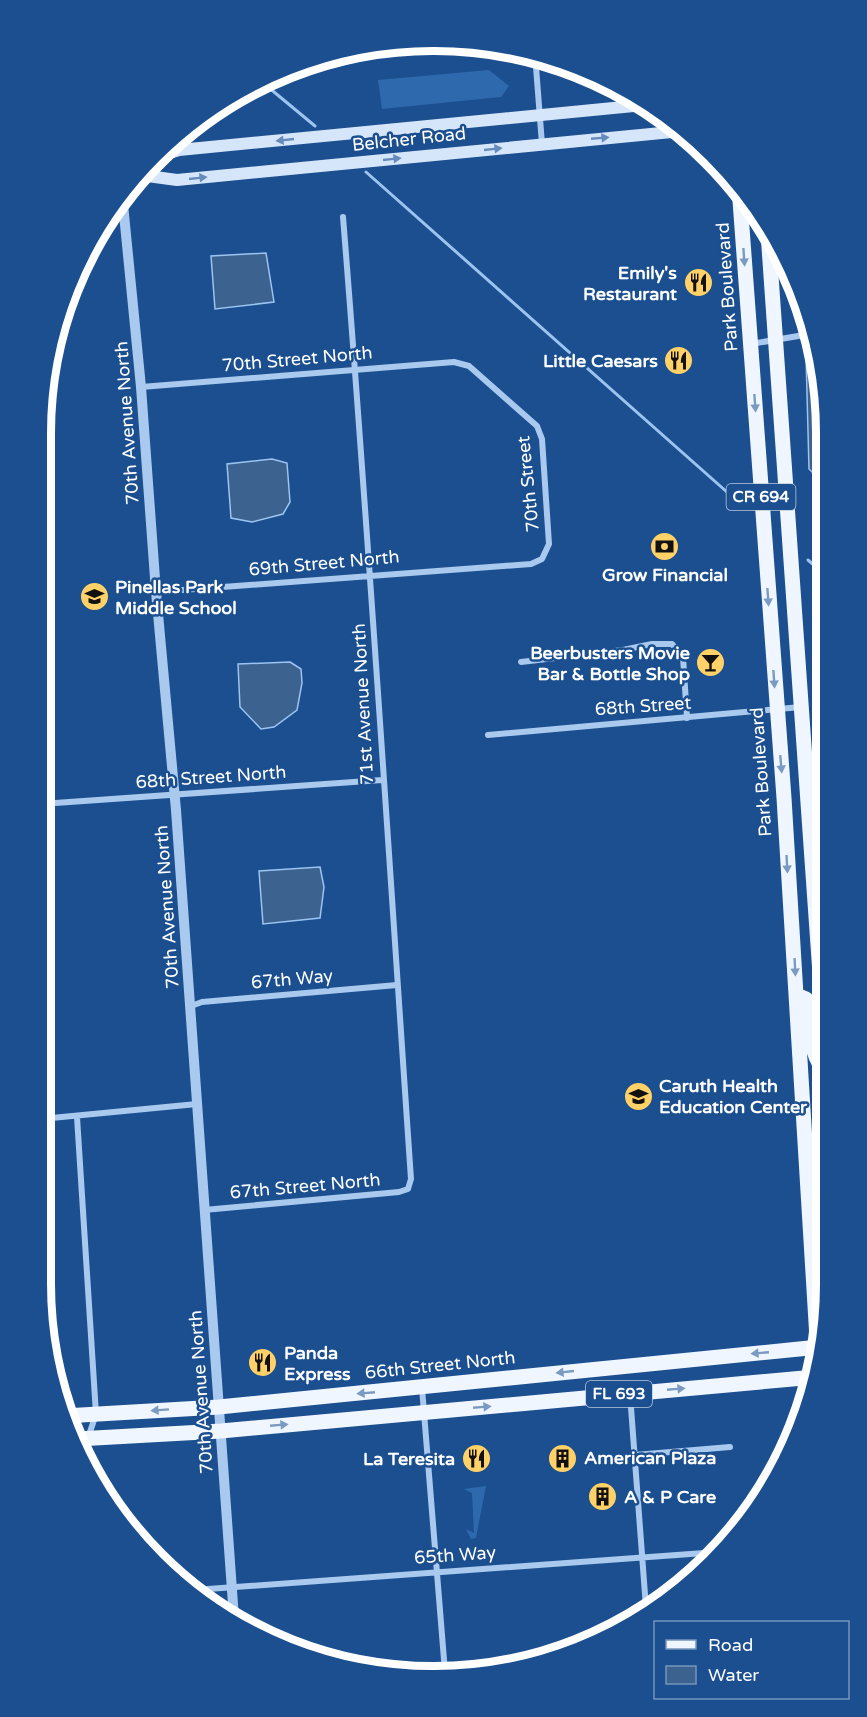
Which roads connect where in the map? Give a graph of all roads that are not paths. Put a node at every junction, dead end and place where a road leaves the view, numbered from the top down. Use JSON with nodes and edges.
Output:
{"nodes":[{"id":1,"x":536,"y":65,"type":"edge"},
{"id":2,"x":632,"y":106,"type":"edge"},
{"id":3,"x":539,"y":115,"type":"junction"},
{"id":4,"x":669,"y":132,"type":"edge"},
{"id":5,"x":542,"y":144,"type":"junction"},
{"id":6,"x":176,"y":151,"type":"edge"},
{"id":7,"x":150,"y":176,"type":"edge"},
{"id":8,"x":740,"y":205,"type":"edge"},
{"id":9,"x":124,"y":210,"type":"edge"},
{"id":10,"x":343,"y":217,"type":"dead end"},
{"id":11,"x":769,"y":249,"type":"edge"},
{"id":12,"x":803,"y":335,"type":"edge"},
{"id":13,"x":775,"y":341,"type":"junction"},
{"id":14,"x":750,"y":344,"type":"junction"},
{"id":15,"x":454,"y":362,"type":"joint"},
{"id":16,"x":355,"y":369,"type":"junction"},
{"id":17,"x":141,"y":387,"type":"junction"},
{"id":18,"x":459,"y":568,"type":"joint"},
{"id":19,"x":371,"y":574,"type":"junction"},
{"id":20,"x":156,"y":592,"type":"junction"},
{"id":21,"x":521,"y":662,"type":"dead end"},
{"id":22,"x":801,"y":707,"type":"junction"},
{"id":23,"x":776,"y":709,"type":"junction"},
{"id":24,"x":687,"y":718,"type":"junction"},
{"id":25,"x":488,"y":735,"type":"dead end"},
{"id":26,"x":382,"y":780,"type":"junction"},
{"id":27,"x":175,"y":795,"type":"junction"},
{"id":28,"x":51,"y":803,"type":"edge"},
{"id":29,"x":808,"y":807,"type":"junction"},
{"id":30,"x":816,"y":808,"type":"edge"},
{"id":31,"x":816,"y":919,"type":"edge"},
{"id":32,"x":397,"y":985,"type":"junction"},
{"id":33,"x":796,"y":995,"type":"junction"},
{"id":34,"x":191,"y":1006,"type":"junction"},
{"id":35,"x":816,"y":1057,"type":"edge"},
{"id":36,"x":197,"y":1104,"type":"junction"},
{"id":37,"x":77,"y":1117,"type":"junction"},
{"id":38,"x":51,"y":1118,"type":"edge"},
{"id":39,"x":408,"y":1189,"type":"joint"},
{"id":40,"x":204,"y":1210,"type":"junction"},
{"id":41,"x":815,"y":1304,"type":"edge"},
{"id":42,"x":810,"y":1351,"type":"edge"},
{"id":43,"x":804,"y":1378,"type":"edge"},
{"id":44,"x":422,"y":1387,"type":"junction"},
{"id":45,"x":630,"y":1393,"type":"junction"},
{"id":46,"x":219,"y":1407,"type":"junction"},
{"id":47,"x":424,"y":1412,"type":"junction"},
{"id":48,"x":96,"y":1414,"type":"junction"},
{"id":49,"x":75,"y":1415,"type":"edge"},
{"id":50,"x":221,"y":1431,"type":"junction"},
{"id":51,"x":83,"y":1437,"type":"edge"},
{"id":52,"x":84,"y":1439,"type":"edge"},
{"id":53,"x":730,"y":1447,"type":"dead end"},
{"id":54,"x":635,"y":1455,"type":"junction"},
{"id":55,"x":705,"y":1553,"type":"edge"},
{"id":56,"x":642,"y":1558,"type":"junction"},
{"id":57,"x":437,"y":1571,"type":"junction"},
{"id":58,"x":232,"y":1588,"type":"junction"},
{"id":59,"x":204,"y":1589,"type":"edge"},
{"id":60,"x":646,"y":1602,"type":"edge"},
{"id":61,"x":233,"y":1610,"type":"edge"},
{"id":62,"x":444,"y":1666,"type":"edge"}],
"edges":[{"from":1,"to":3,"type":"street"},
{"from":2,"to":3,"type":"main road","name":"Belcher Road"},
{"from":3,"to":5,"type":"street"},
{"from":3,"to":6,"type":"main road","name":"Belcher Road","one_way":true},
{"from":5,"to":4,"type":"main road","name":"Belcher Road","one_way":true},
{"from":7,"to":5,"type":"main road","name":"Belcher Road","one_way":true},
{"from":8,"to":14,"type":"main road","name":"Park Boulevard","number":"CR 694","one_way":true},
{"from":9,"to":17,"type":"street","name":"70th Avenue North"},
{"from":10,"to":16,"type":"street","name":"71st Avenue North"},
{"from":11,"to":13,"type":"main road","number":"CR 694"},
{"from":12,"to":13,"type":"street"},
{"from":13,"to":14,"type":"street"},
{"from":13,"to":22,"type":"main road","number":"CR 694"},
{"from":14,"to":23,"type":"main road","name":"Park Boulevard","number":"CR 694","one_way":true},
{"from":15,"to":16,"type":"street","name":"70th Street North"},
{"from":15,"to":18,"type":"street","name":"70th Street"},
{"from":16,"to":17,"type":"street","name":"70th Street North"},
{"from":16,"to":19,"type":"street","name":"71st Avenue North"},
{"from":17,"to":20,"type":"street","name":"70th Avenue North"},
{"from":18,"to":19,"type":"street","name":"69th Street North"},
{"from":19,"to":20,"type":"street","name":"69th Street North"},
{"from":19,"to":26,"type":"street","name":"71st Avenue North"},
{"from":20,"to":27,"type":"street","name":"70th Avenue North"},
{"from":21,"to":24,"type":"street"},
{"from":22,"to":23,"type":"street","name":"68th Street"},
{"from":22,"to":29,"type":"main road","number":"CR 694"},
{"from":23,"to":24,"type":"street","name":"68th Street"},
{"from":23,"to":33,"type":"main road","name":"Park Boulevard","number":"CR 694","one_way":true},
{"from":24,"to":25,"type":"street","name":"68th Street"},
{"from":26,"to":27,"type":"street","name":"68th Street North"},
{"from":26,"to":32,"type":"street","name":"71st Avenue North"},
{"from":27,"to":28,"type":"street","name":"68th Street North"},
{"from":27,"to":34,"type":"street","name":"70th Avenue North"},
{"from":29,"to":30,"type":"street"},
{"from":29,"to":31,"type":"main road","number":"CR 694"},
{"from":32,"to":34,"type":"street","name":"67th Way"},
{"from":32,"to":39,"type":"street","name":"71st Avenue North"},
{"from":33,"to":35,"type":"main road"},
{"from":33,"to":41,"type":"main road","name":"Park Boulevard","number":"CR 694"},
{"from":34,"to":36,"type":"street","name":"70th Avenue North"},
{"from":36,"to":37,"type":"street"},
{"from":36,"to":40,"type":"street","name":"70th Avenue North"},
{"from":37,"to":38,"type":"street"},
{"from":37,"to":48,"type":"street"},
{"from":39,"to":40,"type":"street","name":"67th Street North"},
{"from":40,"to":46,"type":"street","name":"70th Avenue North"},
{"from":42,"to":44,"type":"main road","name":"66th Street North","number":"FL 693","one_way":true},
{"from":45,"to":43,"type":"main road","number":"FL 693","one_way":true},
{"from":44,"to":46,"type":"main road","name":"66th Street North","number":"FL 693","one_way":true},
{"from":44,"to":47,"type":"street"},
{"from":47,"to":45,"type":"main road","number":"FL 693","one_way":true},
{"from":45,"to":54,"type":"street"},
{"from":46,"to":48,"type":"main road","name":"66th Street North","number":"FL 693","one_way":true},
{"from":46,"to":50,"type":"street","name":"70th Avenue North"},
{"from":50,"to":47,"type":"main road","number":"FL 693","one_way":true},
{"from":47,"to":57,"type":"street"},
{"from":48,"to":49,"type":"main road","name":"66th Street North","number":"FL 693"},
{"from":48,"to":51,"type":"street"},
{"from":50,"to":52,"type":"main road","number":"FL 693"},
{"from":50,"to":58,"type":"street","name":"70th Avenue North"},
{"from":53,"to":54,"type":"street"},
{"from":54,"to":56,"type":"street"},
{"from":55,"to":56,"type":"street","name":"65th Way"},
{"from":56,"to":57,"type":"street","name":"65th Way"},
{"from":56,"to":60,"type":"street"},
{"from":57,"to":58,"type":"street","name":"65th Way"},
{"from":57,"to":62,"type":"street"},
{"from":58,"to":59,"type":"street","name":"65th Way"},
{"from":58,"to":61,"type":"street","name":"70th Avenue North"}]}
